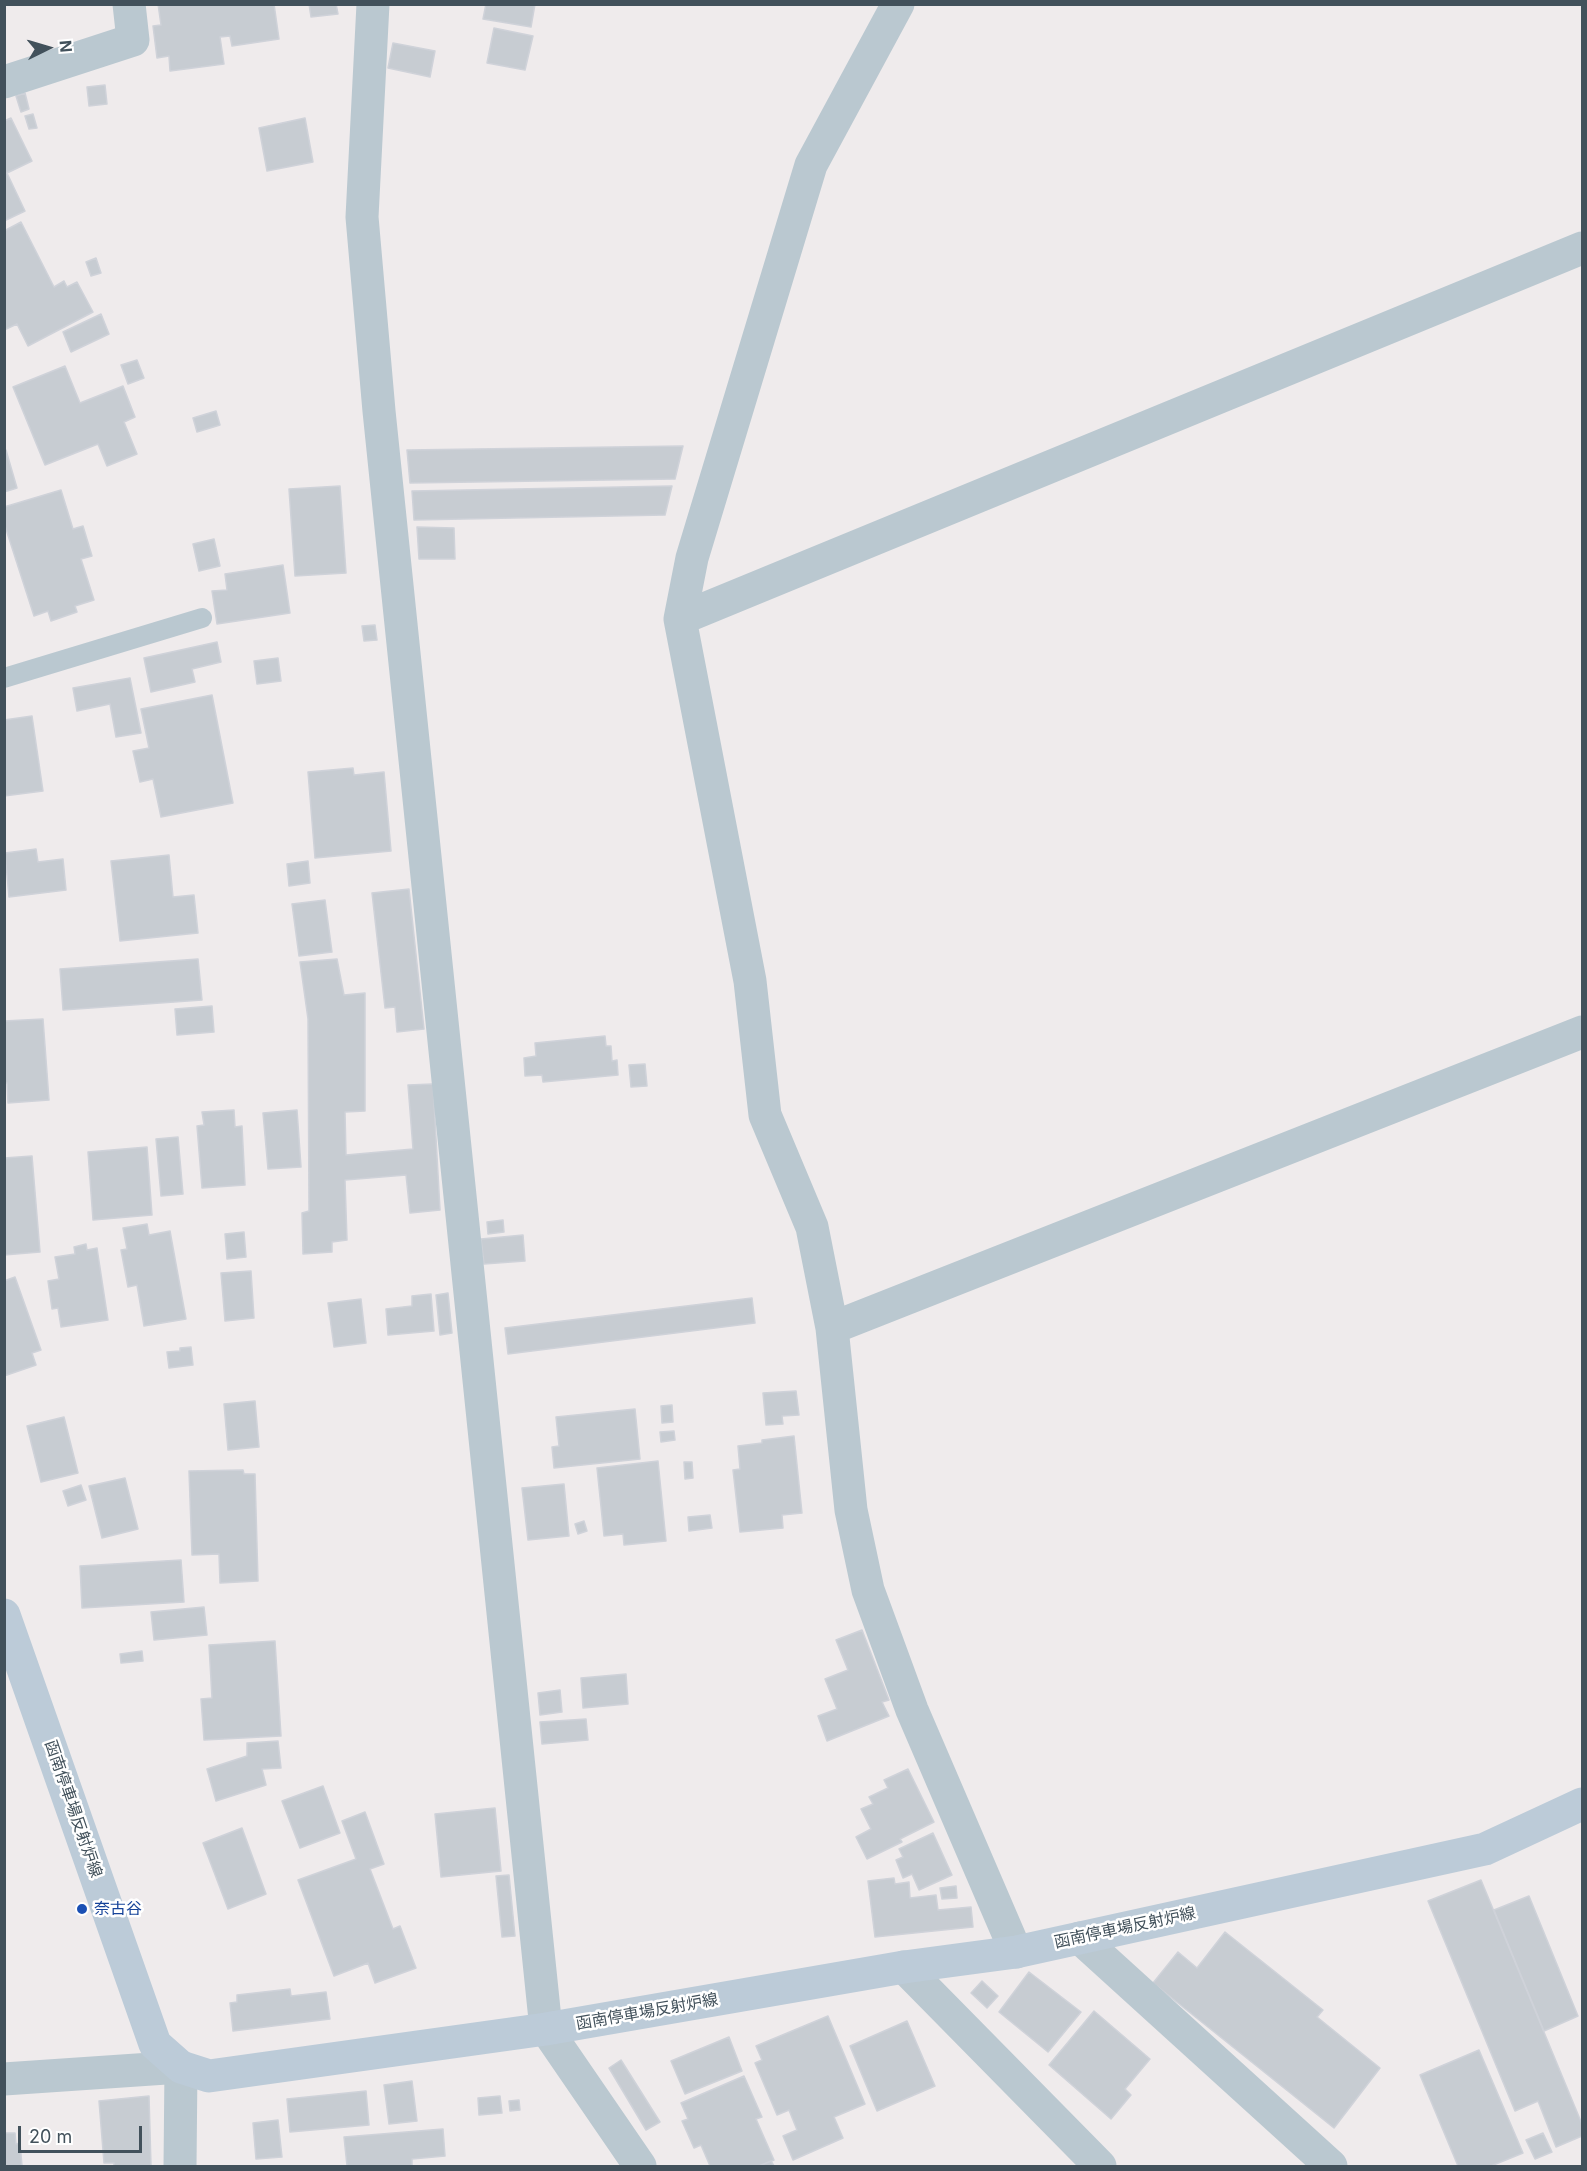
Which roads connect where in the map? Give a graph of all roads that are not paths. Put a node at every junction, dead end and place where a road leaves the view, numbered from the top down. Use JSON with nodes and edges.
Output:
{"nodes":[{"id":1,"x":129,"y":4,"type":"edge"},
{"id":2,"x":373,"y":4,"type":"edge"},
{"id":3,"x":898,"y":4,"type":"edge"},
{"id":4,"x":4,"y":82,"type":"edge"},
{"id":5,"x":1582,"y":248,"type":"edge"},
{"id":6,"x":202,"y":618,"type":"dead end"},
{"id":7,"x":680,"y":619,"type":"junction"},
{"id":8,"x":4,"y":678,"type":"edge"},
{"id":9,"x":1582,"y":1032,"type":"edge"},
{"id":10,"x":832,"y":1328,"type":"junction"},
{"id":11,"x":4,"y":1615,"type":"edge"},
{"id":12,"x":1582,"y":1804,"type":"edge"},
{"id":13,"x":1080,"y":1938,"type":"junction"},
{"id":14,"x":1016,"y":1952,"type":"junction"},
{"id":15,"x":904,"y":1967,"type":"junction"},
{"id":16,"x":546,"y":2029,"type":"junction"},
{"id":17,"x":181,"y":2067,"type":"junction"},
{"id":18,"x":4,"y":2079,"type":"edge"},
{"id":19,"x":180,"y":2166,"type":"edge"},
{"id":20,"x":640,"y":2166,"type":"edge"},
{"id":21,"x":1100,"y":2166,"type":"edge"},
{"id":22,"x":1331,"y":2166,"type":"edge"}],
"edges":[{"from":1,"to":4,"type":"street"},
{"from":2,"to":16,"type":"street"},
{"from":3,"to":7,"type":"street"},
{"from":5,"to":7,"type":"street"},
{"from":6,"to":8,"type":"lane"},
{"from":7,"to":10,"type":"street"},
{"from":9,"to":10,"type":"street"},
{"from":10,"to":14,"type":"street"},
{"from":11,"to":17,"type":"main road","name":"函南停車場反射炉線"},
{"from":12,"to":13,"type":"main road","name":"函南停車場反射炉線"},
{"from":13,"to":14,"type":"main road","name":"函南停車場反射炉線"},
{"from":13,"to":22,"type":"street"},
{"from":14,"to":15,"type":"main road","name":"函南停車場反射炉線"},
{"from":15,"to":16,"type":"main road","name":"函南停車場反射炉線"},
{"from":15,"to":21,"type":"street"},
{"from":16,"to":17,"type":"main road","name":"函南停車場反射炉線"},
{"from":16,"to":20,"type":"street"},
{"from":17,"to":18,"type":"street"},
{"from":17,"to":19,"type":"street"}]}
